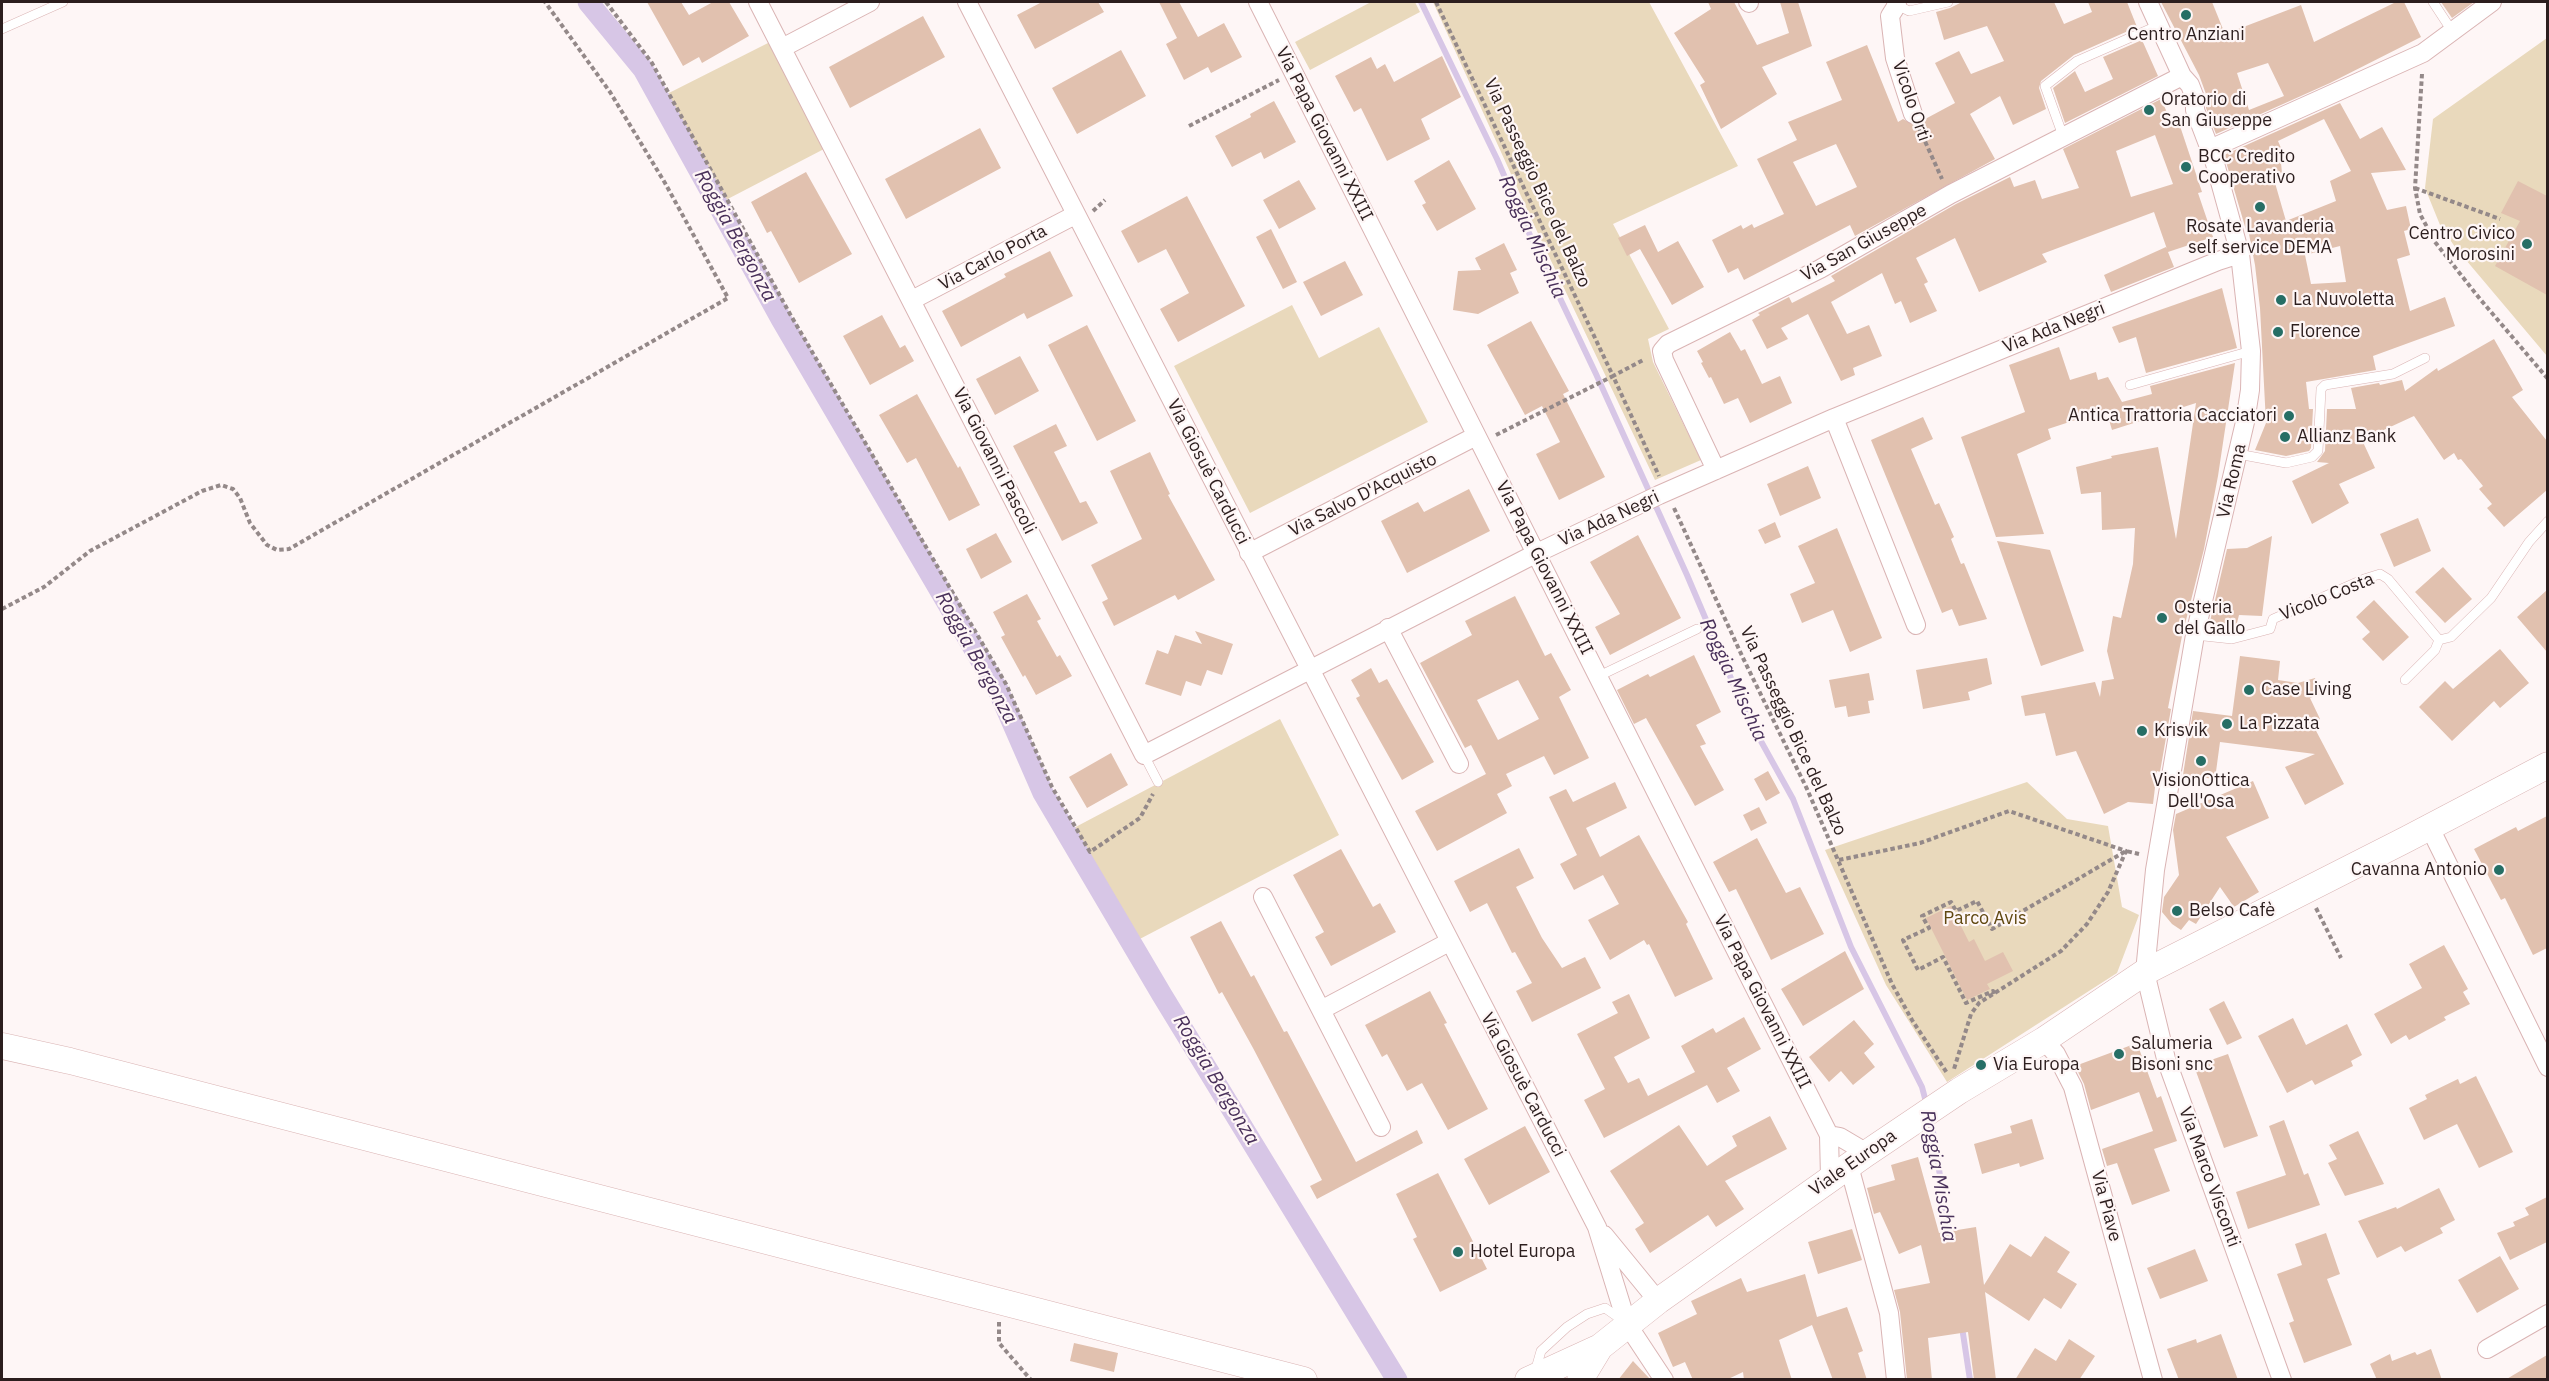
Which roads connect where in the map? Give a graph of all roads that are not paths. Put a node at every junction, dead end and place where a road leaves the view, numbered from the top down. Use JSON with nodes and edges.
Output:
{"nodes":[{"id":1,"x":63,"y":2,"type":"edge"},
{"id":2,"x":758,"y":2,"type":"edge"},
{"id":3,"x":870,"y":2,"type":"edge"},
{"id":4,"x":967,"y":2,"type":"edge"},
{"id":5,"x":1258,"y":2,"type":"edge"},
{"id":6,"x":1948,"y":2,"type":"edge"},
{"id":7,"x":2148,"y":2,"type":"edge"},
{"id":8,"x":2433,"y":2,"type":"edge"},
{"id":9,"x":2492,"y":2,"type":"edge"},
{"id":10,"x":1896,"y":3,"type":"edge"},
{"id":11,"x":2158,"y":24,"type":"junction"},
{"id":12,"x":2,"y":29,"type":"edge"},
{"id":13,"x":2452,"y":31,"type":"junction"},
{"id":14,"x":782,"y":48,"type":"junction"},
{"id":15,"x":2182,"y":76,"type":"junction"},
{"id":16,"x":1913,"y":114,"type":"road end"},
{"id":17,"x":2062,"y":136,"type":"junction"},
{"id":18,"x":2210,"y":149,"type":"junction"},
{"id":19,"x":1081,"y":214,"type":"junction"},
{"id":20,"x":2240,"y":254,"type":"junction"},
{"id":21,"x":912,"y":300,"type":"junction"},
{"id":22,"x":2251,"y":351,"type":"junction"},
{"id":23,"x":2425,"y":358,"type":"dead end"},
{"id":24,"x":2130,"y":385,"type":"dead end"},
{"id":25,"x":1834,"y":418,"type":"junction"},
{"id":26,"x":1478,"y":439,"type":"junction"},
{"id":27,"x":2238,"y":454,"type":"junction"},
{"id":28,"x":1716,"y":470,"type":"junction"},
{"id":29,"x":2547,"y":521,"type":"edge"},
{"id":30,"x":1249,"y":553,"type":"junction"},
{"id":31,"x":1537,"y":553,"type":"junction"},
{"id":32,"x":1916,"y":625,"type":"dead end"},
{"id":33,"x":1388,"y":628,"type":"junction"},
{"id":34,"x":1697,"y":629,"type":"dead end"},
{"id":35,"x":2195,"y":635,"type":"junction"},
{"id":36,"x":2439,"y":640,"type":"junction"},
{"id":37,"x":1310,"y":669,"type":"junction"},
{"id":38,"x":1599,"y":676,"type":"junction"},
{"id":39,"x":2405,"y":680,"type":"dead end"},
{"id":40,"x":1144,"y":755,"type":"junction"},
{"id":41,"x":1459,"y":764,"type":"dead end"},
{"id":42,"x":2547,"y":765,"type":"edge"},
{"id":43,"x":1158,"y":782,"type":"road end"},
{"id":44,"x":2430,"y":828,"type":"junction"},
{"id":45,"x":1263,"y":897,"type":"dead end"},
{"id":46,"x":1449,"y":942,"type":"junction"},
{"id":47,"x":2145,"y":972,"type":"junction"},
{"id":48,"x":1320,"y":1010,"type":"junction"},
{"id":49,"x":2044,"y":1040,"type":"junction"},
{"id":50,"x":2,"y":1046,"type":"edge"},
{"id":51,"x":2547,"y":1066,"type":"edge"},
{"id":52,"x":1381,"y":1127,"type":"dead end"},
{"id":53,"x":1829,"y":1135,"type":"junction"},
{"id":54,"x":1849,"y":1165,"type":"junction"},
{"id":55,"x":1597,"y":1227,"type":"junction"},
{"id":56,"x":1658,"y":1301,"type":"junction"},
{"id":57,"x":2547,"y":1314,"type":"edge"},
{"id":58,"x":1627,"y":1324,"type":"junction"},
{"id":59,"x":1600,"y":1347,"type":"junction"},
{"id":60,"x":2487,"y":1349,"type":"dead end"},
{"id":61,"x":1531,"y":1378,"type":"edge"},
{"id":62,"x":1304,"y":1380,"type":"edge"},
{"id":63,"x":1580,"y":1380,"type":"edge"},
{"id":64,"x":1664,"y":1380,"type":"edge"},
{"id":65,"x":1896,"y":1380,"type":"edge"},
{"id":66,"x":2153,"y":1380,"type":"edge"},
{"id":67,"x":2282,"y":1380,"type":"edge"}],
"edges":[{"from":1,"to":12,"type":"lane"},
{"from":2,"to":14,"type":"street","name":"Via Giovanni Pascoli"},
{"from":3,"to":14,"type":"street"},
{"from":4,"to":19,"type":"street","name":"Via Giosuè Carducci"},
{"from":5,"to":26,"type":"street","name":"Via Papa Giovanni XXIII"},
{"from":6,"to":10,"type":"lane","name":"Vicolo Orti"},
{"from":7,"to":11,"type":"street","name":"Via Roma"},
{"from":8,"to":13,"type":"lane"},
{"from":9,"to":13,"type":"street"},
{"from":10,"to":16,"type":"street","name":"Vicolo Orti"},
{"from":11,"to":15,"type":"street","name":"Via Roma"},
{"from":11,"to":17,"type":"lane"},
{"from":13,"to":18,"type":"street"},
{"from":14,"to":21,"type":"street","name":"Via Giovanni Pascoli"},
{"from":15,"to":17,"type":"street","name":"Via San Giuseppe"},
{"from":15,"to":18,"type":"street","name":"Via Roma"},
{"from":17,"to":28,"type":"street","name":"Via San Giuseppe"},
{"from":18,"to":20,"type":"street","name":"Via Roma"},
{"from":19,"to":21,"type":"street","name":"Via Carlo Porta"},
{"from":19,"to":30,"type":"street","name":"Via Giosuè Carducci"},
{"from":20,"to":22,"type":"street","name":"Via Roma"},
{"from":20,"to":25,"type":"street","name":"Via Ada Negri"},
{"from":21,"to":40,"type":"street","name":"Via Giovanni Pascoli"},
{"from":22,"to":24,"type":"lane"},
{"from":22,"to":27,"type":"street","name":"Via Roma"},
{"from":23,"to":27,"type":"lane"},
{"from":25,"to":28,"type":"street","name":"Via Ada Negri"},
{"from":25,"to":32,"type":"street"},
{"from":26,"to":30,"type":"street","name":"Via Salvo D'Acquisto"},
{"from":26,"to":31,"type":"street","name":"Via Papa Giovanni XXIII"},
{"from":27,"to":35,"type":"street","name":"Via Roma"},
{"from":28,"to":31,"type":"street","name":"Via Ada Negri"},
{"from":29,"to":36,"type":"lane"},
{"from":30,"to":37,"type":"street","name":"Via Giosuè Carducci"},
{"from":31,"to":33,"type":"street","name":"Via Ada Negri"},
{"from":31,"to":38,"type":"street","name":"Via Papa Giovanni XXIII"},
{"from":33,"to":37,"type":"street","name":"Via Ada Negri"},
{"from":33,"to":41,"type":"street"},
{"from":34,"to":38,"type":"lane"},
{"from":35,"to":36,"type":"lane","name":"Vicolo Costa"},
{"from":35,"to":47,"type":"street","name":"Via Roma"},
{"from":36,"to":39,"type":"lane"},
{"from":37,"to":40,"type":"street"},
{"from":37,"to":46,"type":"street","name":"Via Giosuè Carducci"},
{"from":38,"to":53,"type":"street","name":"Via Papa Giovanni XXIII"},
{"from":40,"to":43,"type":"lane"},
{"from":42,"to":44,"type":"street","name":"Viale Europa"},
{"from":44,"to":47,"type":"street","name":"Viale Europa"},
{"from":44,"to":51,"type":"street"},
{"from":45,"to":48,"type":"street"},
{"from":46,"to":48,"type":"street"},
{"from":46,"to":55,"type":"street","name":"Via Giosuè Carducci"},
{"from":47,"to":49,"type":"street","name":"Viale Europa"},
{"from":47,"to":67,"type":"street","name":"Via Marco Visconti"},
{"from":48,"to":52,"type":"street"},
{"from":49,"to":54,"type":"street","name":"Viale Europa"},
{"from":49,"to":66,"type":"street","name":"Via Piave"},
{"from":50,"to":62,"type":"street"},
{"from":53,"to":54,"type":"street"},
{"from":53,"to":54,"type":"street"},
{"from":54,"to":56,"type":"street","name":"Viale Europa"},
{"from":54,"to":65,"type":"street"},
{"from":55,"to":56,"type":"street","name":"Via Giosuè Carducci"},
{"from":55,"to":58,"type":"street","name":"Via Giosuè Carducci"},
{"from":56,"to":58,"type":"street","name":"Viale Europa"},
{"from":57,"to":60,"type":"street"},
{"from":58,"to":59,"type":"street","name":"Viale Europa"},
{"from":58,"to":61,"type":"lane"},
{"from":58,"to":64,"type":"street"},
{"from":59,"to":61,"type":"street","name":"Viale Europa"},
{"from":59,"to":63,"type":"street","name":"Viale Europa"}]}
